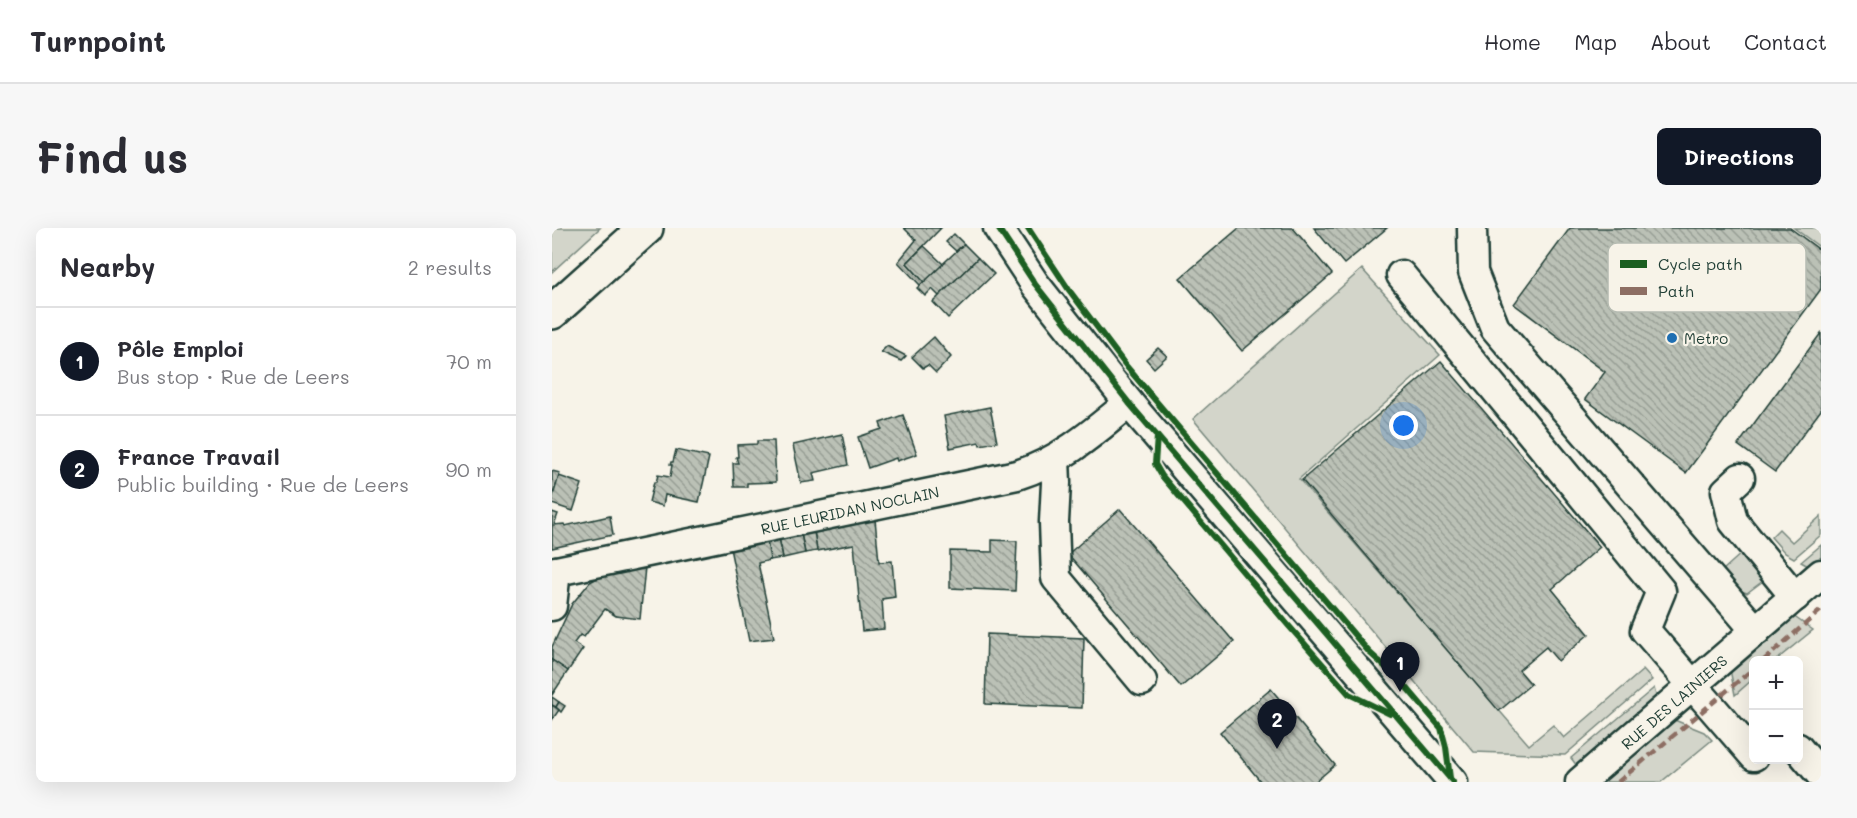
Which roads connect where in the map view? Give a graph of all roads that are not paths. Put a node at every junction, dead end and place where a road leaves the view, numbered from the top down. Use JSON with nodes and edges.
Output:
{"nodes":[{"id":1,"x":646,"y":228,"type":"edge"},
{"id":2,"x":998,"y":228,"type":"edge"},
{"id":3,"x":1472,"y":228,"type":"edge"},
{"id":4,"x":1401,"y":275,"type":"dead end"},
{"id":5,"x":552,"y":312,"type":"edge"},
{"id":6,"x":1129,"y":403,"type":"junction"},
{"id":7,"x":1055,"y":459,"type":"junction"},
{"id":8,"x":1740,"y":478,"type":"dead end"},
{"id":9,"x":554,"y":572,"type":"edge"},
{"id":10,"x":1821,"y":574,"type":"edge"},
{"id":11,"x":1795,"y":597,"type":"junction"},
{"id":12,"x":552,"y":606,"type":"edge"},
{"id":13,"x":1756,"y":631,"type":"junction"},
{"id":14,"x":1142,"y":681,"type":"dead end"},
{"id":15,"x":1693,"y":685,"type":"junction"},
{"id":16,"x":1749,"y":751,"type":"edge"},
{"id":17,"x":1803,"y":754,"type":"edge"},
{"id":18,"x":1821,"y":775,"type":"edge"},
{"id":19,"x":1453,"y":782,"type":"edge"},
{"id":20,"x":1581,"y":782,"type":"edge"}],
"edges":[{"from":1,"to":5,"type":"highway"},
{"from":2,"to":6,"type":"street"},
{"from":3,"to":13,"type":"street"},
{"from":4,"to":15,"type":"street"},
{"from":6,"to":7,"type":"street","name":"RUE LEURIDAN NOCLAIN"},
{"from":6,"to":19,"type":"street"},
{"from":7,"to":9,"type":"street","name":"RUE LEURIDAN NOCLAIN"},
{"from":7,"to":14,"type":"street"},
{"from":8,"to":11,"type":"street"},
{"from":9,"to":12,"type":"street"},
{"from":10,"to":11,"type":"street","name":"RUE DES LAINIERS"},
{"from":11,"to":13,"type":"street","name":"RUE DES LAINIERS"},
{"from":13,"to":15,"type":"street","name":"RUE DES LAINIERS"},
{"from":15,"to":16,"type":"street"},
{"from":15,"to":20,"type":"street","name":"RUE DES LAINIERS"},
{"from":17,"to":18,"type":"street"}]}
